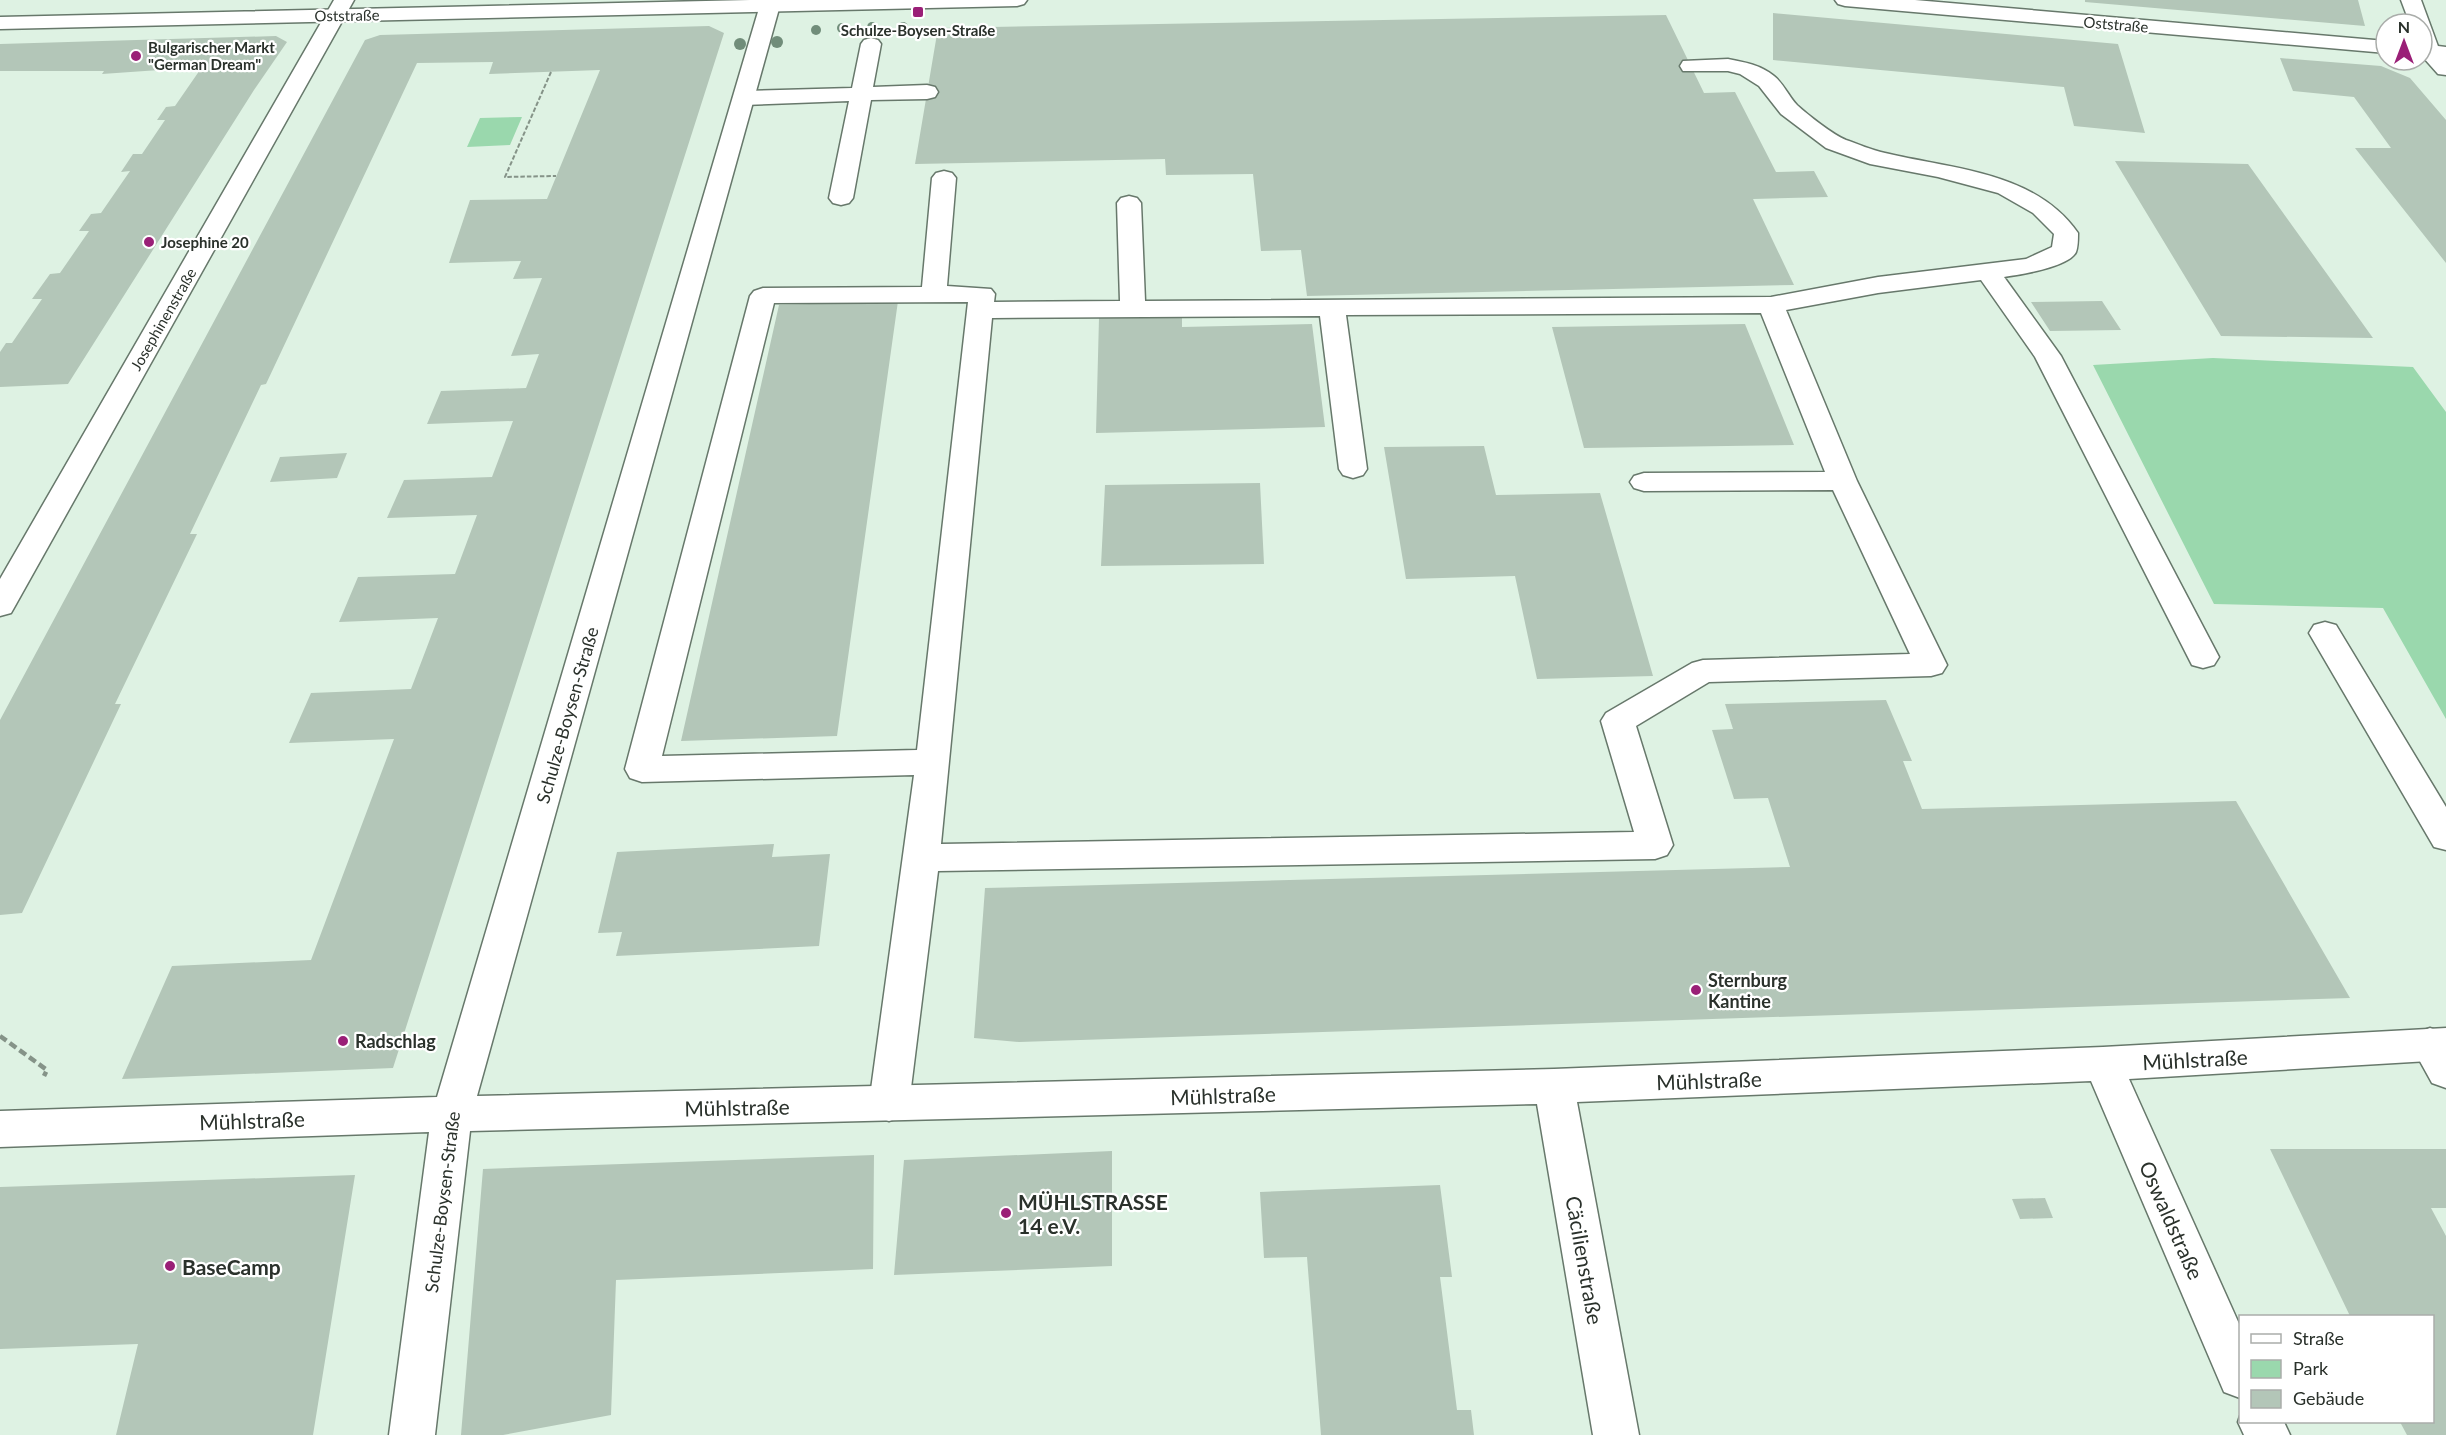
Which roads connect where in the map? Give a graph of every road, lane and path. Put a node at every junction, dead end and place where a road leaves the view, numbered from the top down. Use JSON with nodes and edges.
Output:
{"nodes":[{"id":1,"x":1017,"y":0,"type":"edge"},
{"id":2,"x":1845,"y":0,"type":"edge"},
{"id":3,"x":770,"y":5,"type":"junction"},
{"id":4,"x":339,"y":8,"type":"edge"},
{"id":5,"x":0,"y":23,"type":"edge"},
{"id":6,"x":871,"y":44,"type":"dead end"},
{"id":7,"x":2374,"y":46,"type":"edge"},
{"id":8,"x":2434,"y":54,"type":"edge"},
{"id":9,"x":1691,"y":66,"type":"dead end"},
{"id":10,"x":2446,"y":69,"type":"edge"},
{"id":11,"x":550,"y":72,"type":"dead end"},
{"id":12,"x":927,"y":92,"type":"dead end"},
{"id":13,"x":861,"y":95,"type":"junction"},
{"id":14,"x":744,"y":98,"type":"junction"},
{"id":15,"x":556,"y":176,"type":"dead end"},
{"id":16,"x":944,"y":178,"type":"dead end"},
{"id":17,"x":841,"y":198,"type":"dead end"},
{"id":18,"x":1129,"y":203,"type":"dead end"},
{"id":19,"x":1987,"y":271,"type":"junction"},
{"id":20,"x":934,"y":294,"type":"junction"},
{"id":21,"x":1771,"y":304,"type":"junction"},
{"id":22,"x":1332,"y":308,"type":"junction"},
{"id":23,"x":1132,"y":309,"type":"junction"},
{"id":24,"x":981,"y":310,"type":"junction"},
{"id":25,"x":1353,"y":469,"type":"dead end"},
{"id":26,"x":1843,"y":481,"type":"junction"},
{"id":27,"x":1644,"y":482,"type":"dead end"},
{"id":28,"x":10,"y":574,"type":"edge"},
{"id":29,"x":0,"y":606,"type":"edge"},
{"id":30,"x":2325,"y":633,"type":"dead end"},
{"id":31,"x":2202,"y":657,"type":"dead end"},
{"id":32,"x":932,"y":762,"type":"junction"},
{"id":33,"x":2446,"y":837,"type":"edge"},
{"id":34,"x":922,"y":858,"type":"junction"},
{"id":35,"x":2441,"y":1053,"type":"edge"},
{"id":36,"x":2103,"y":1065,"type":"junction"},
{"id":37,"x":1554,"y":1086,"type":"junction"},
{"id":38,"x":889,"y":1104,"type":"junction"},
{"id":39,"x":452,"y":1114,"type":"junction"},
{"id":40,"x":0,"y":1129,"type":"edge"},
{"id":41,"x":2239,"y":1371,"type":"edge"},
{"id":42,"x":412,"y":1435,"type":"edge"},
{"id":43,"x":1616,"y":1435,"type":"edge"}],
"edges":[{"from":1,"to":3,"type":"street","name":"Oststraße"},
{"from":2,"to":7,"type":"street","name":"Oststraße"},
{"from":3,"to":4,"type":"street","name":"Oststraße"},
{"from":3,"to":14,"type":"street","name":"Schulze-Boysen-Straße"},
{"from":4,"to":5,"type":"street","name":"Oststraße"},
{"from":4,"to":28,"type":"street","name":"Josephinenstraße"},
{"from":6,"to":13,"type":"street"},
{"from":8,"to":10,"type":"street"},
{"from":9,"to":19,"type":"street"},
{"from":11,"to":15,"type":"path"},
{"from":12,"to":13,"type":"street"},
{"from":13,"to":14,"type":"street"},
{"from":13,"to":17,"type":"street"},
{"from":14,"to":39,"type":"street","name":"Schulze-Boysen-Straße"},
{"from":16,"to":20,"type":"street"},
{"from":18,"to":23,"type":"street"},
{"from":19,"to":21,"type":"street"},
{"from":19,"to":31,"type":"street"},
{"from":20,"to":24,"type":"street"},
{"from":20,"to":32,"type":"street"},
{"from":21,"to":22,"type":"street"},
{"from":21,"to":26,"type":"street"},
{"from":22,"to":23,"type":"street"},
{"from":22,"to":25,"type":"street"},
{"from":23,"to":24,"type":"street"},
{"from":24,"to":32,"type":"street"},
{"from":26,"to":27,"type":"street"},
{"from":26,"to":34,"type":"street"},
{"from":28,"to":29,"type":"street","name":"Josephinenstraße"},
{"from":30,"to":33,"type":"street"},
{"from":32,"to":34,"type":"street"},
{"from":34,"to":38,"type":"street"},
{"from":35,"to":36,"type":"street","name":"Mühlstraße"},
{"from":36,"to":37,"type":"street","name":"Mühlstraße"},
{"from":36,"to":41,"type":"street","name":"Oswaldstraße"},
{"from":37,"to":38,"type":"street","name":"Mühlstraße"},
{"from":37,"to":43,"type":"street","name":"Cäcilienstraße"},
{"from":38,"to":39,"type":"street","name":"Mühlstraße"},
{"from":39,"to":40,"type":"street","name":"Mühlstraße"},
{"from":39,"to":42,"type":"street","name":"Schulze-Boysen-Straße"}]}
